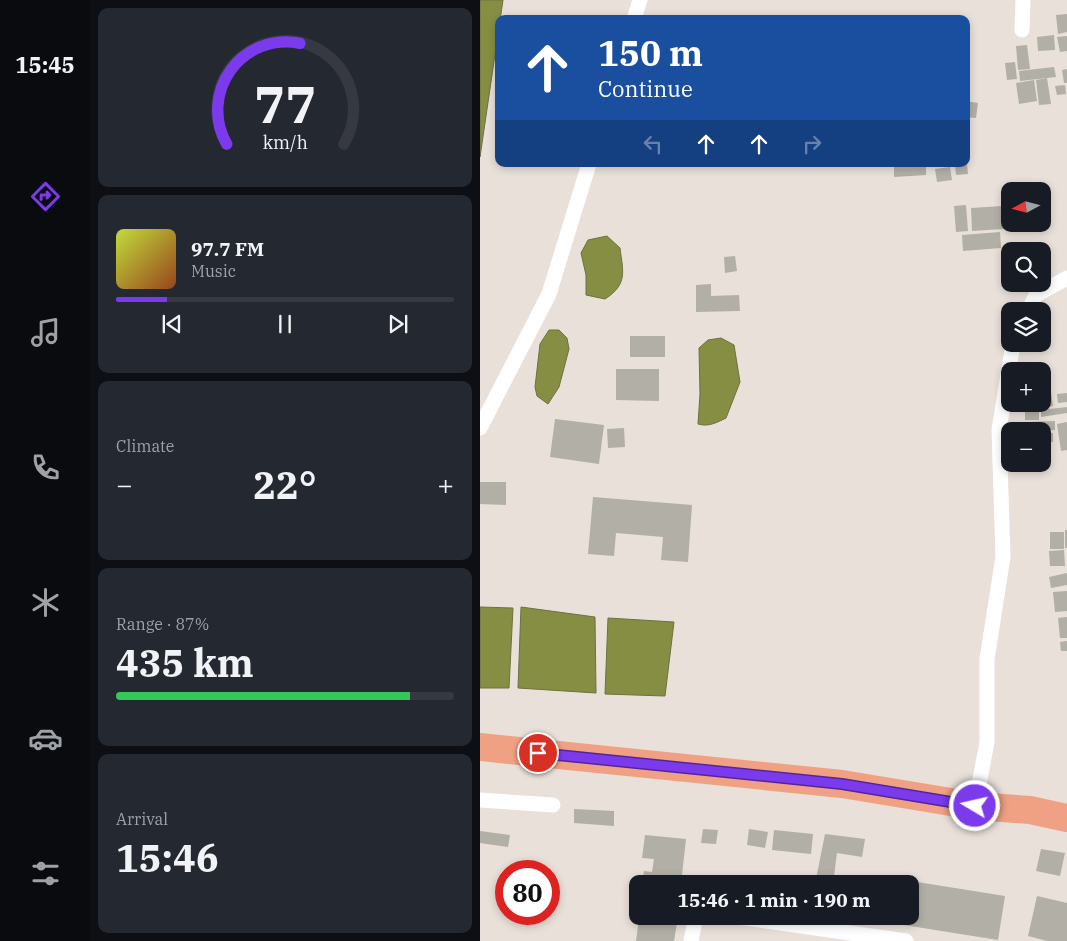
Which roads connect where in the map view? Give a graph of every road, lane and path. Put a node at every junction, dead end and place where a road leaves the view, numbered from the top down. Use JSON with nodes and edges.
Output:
{"nodes":[{"id":1,"x":640,"y":0,"type":"edge"},
{"id":2,"x":1022,"y":0,"type":"edge"},
{"id":3,"x":635,"y":15,"type":"edge"},
{"id":4,"x":1022,"y":30,"type":"dead end"},
{"id":5,"x":588,"y":167,"type":"edge"},
{"id":6,"x":1067,"y":278,"type":"edge"},
{"id":7,"x":1032,"y":302,"type":"edge"},
{"id":8,"x":1012,"y":352,"type":"edge"},
{"id":9,"x":480,"y":428,"type":"edge"},
{"id":10,"x":480,"y":746,"type":"edge"},
{"id":11,"x":480,"y":800,"type":"edge"},
{"id":12,"x":553,"y":805,"type":"dead end"},
{"id":13,"x":975,"y":806,"type":"junction"},
{"id":14,"x":1067,"y":818,"type":"edge"},
{"id":15,"x":694,"y":925,"type":"edge"},
{"id":16,"x":794,"y":925,"type":"edge"},
{"id":17,"x":691,"y":941,"type":"edge"},
{"id":18,"x":906,"y":941,"type":"edge"}],
"edges":[{"from":1,"to":3,"type":"street"},
{"from":2,"to":4,"type":"street"},
{"from":5,"to":9,"type":"street"},
{"from":6,"to":7,"type":"street"},
{"from":8,"to":13,"type":"street"},
{"from":10,"to":13,"type":"highway"},
{"from":11,"to":12,"type":"street"},
{"from":13,"to":14,"type":"highway"},
{"from":15,"to":17,"type":"street"},
{"from":16,"to":18,"type":"street"}]}
